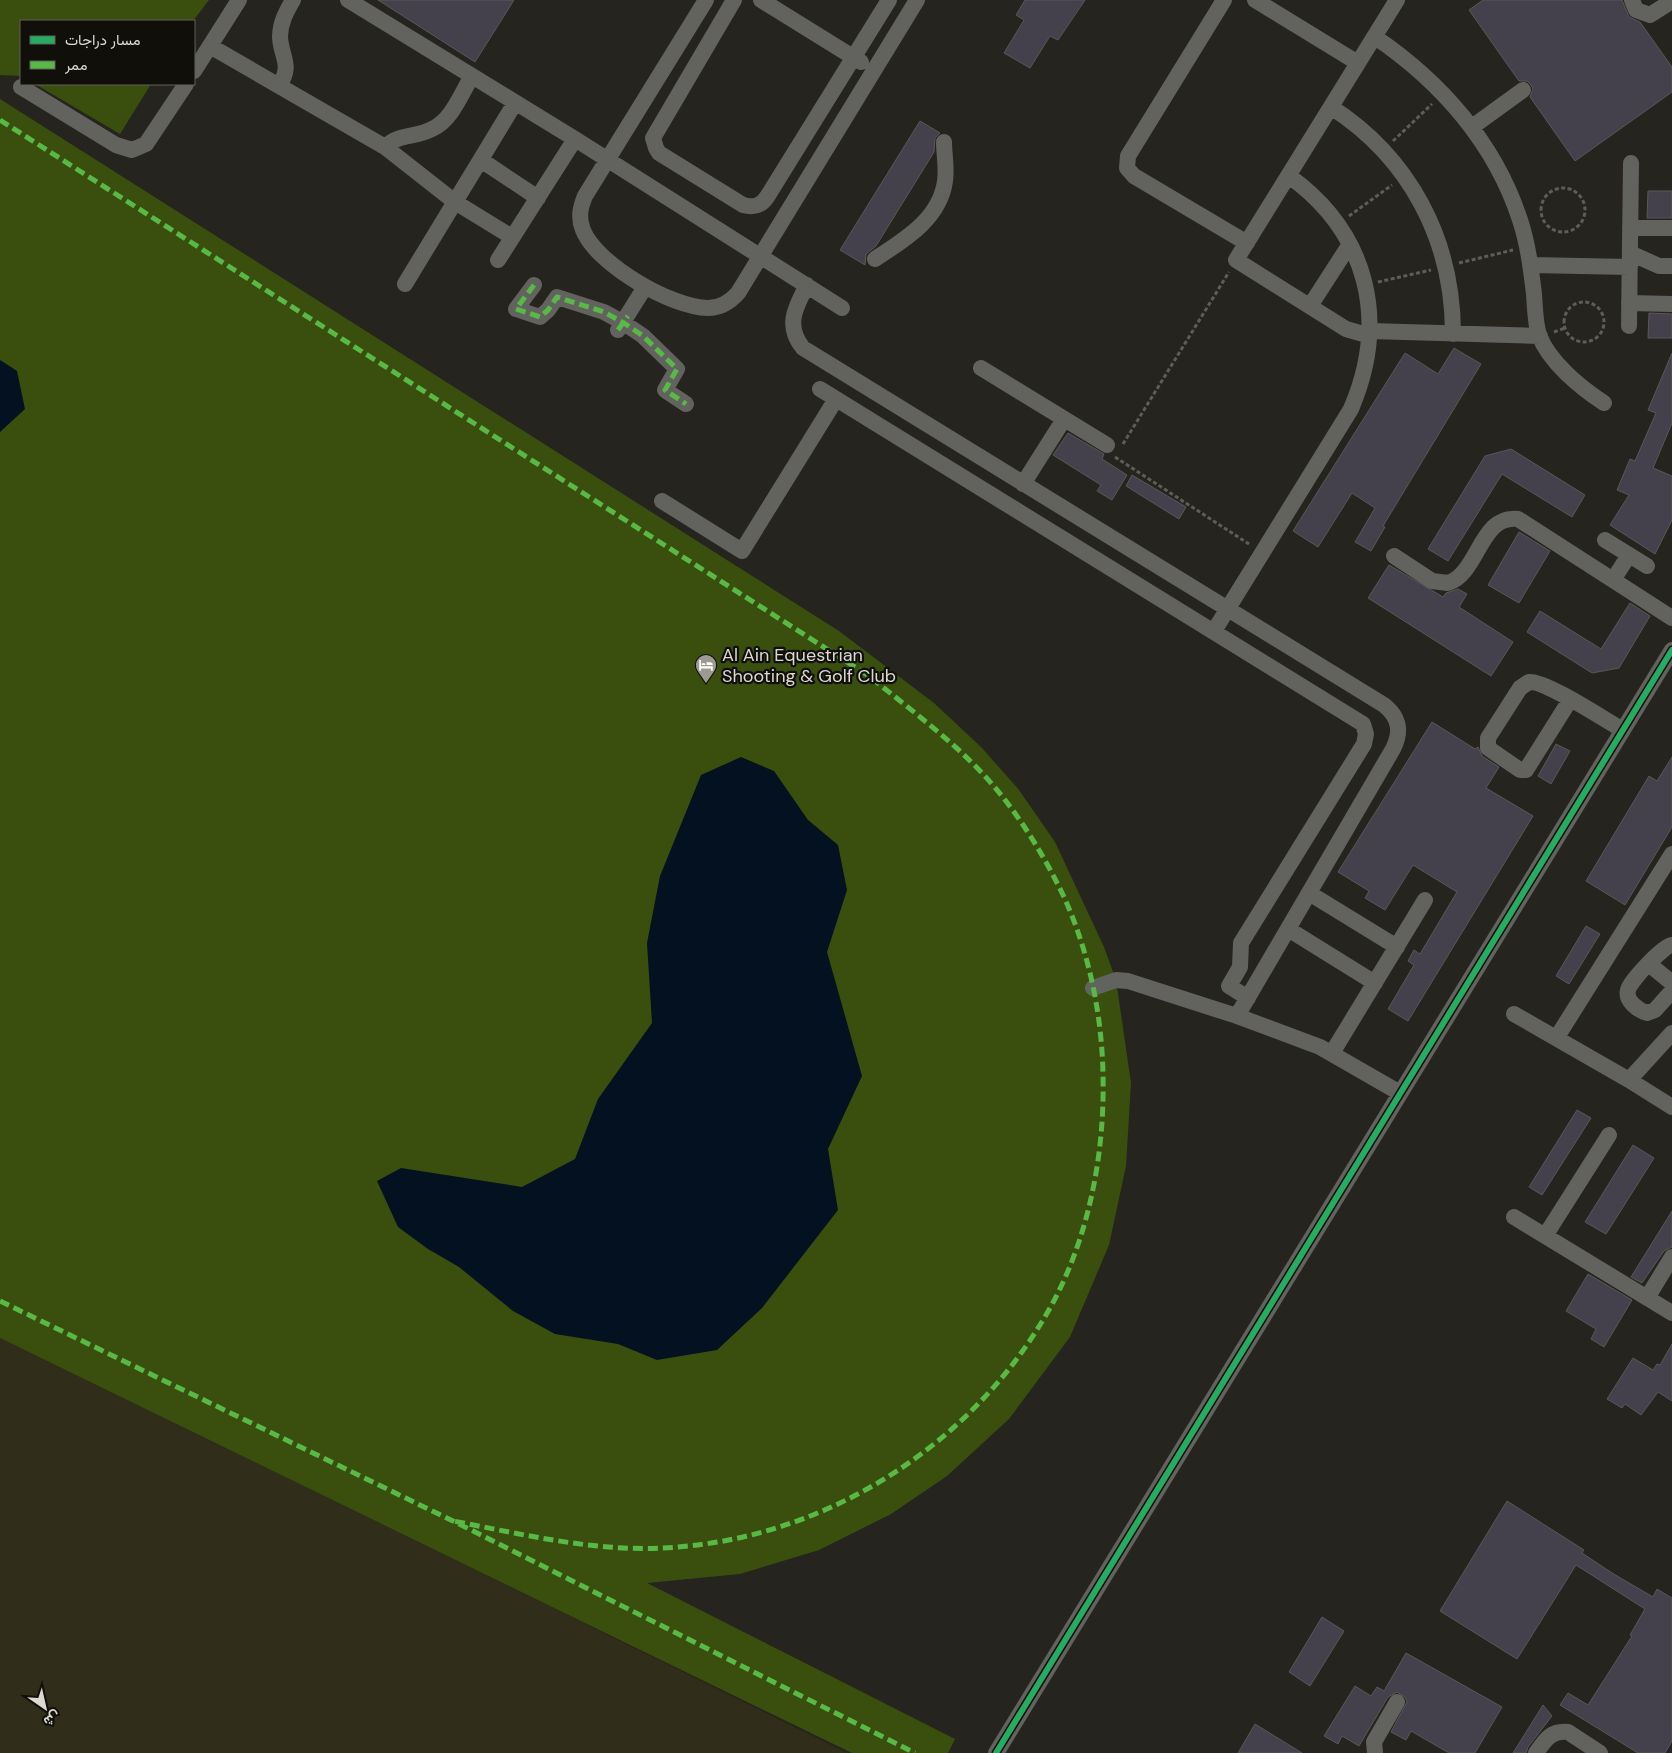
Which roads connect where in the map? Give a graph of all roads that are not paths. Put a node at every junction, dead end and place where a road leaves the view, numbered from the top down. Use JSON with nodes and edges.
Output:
{"nodes":[{"id":1,"x":239,"y":0,"type":"edge"},
{"id":2,"x":293,"y":0,"type":"edge"},
{"id":3,"x":348,"y":0,"type":"edge"},
{"id":4,"x":706,"y":0,"type":"edge"},
{"id":5,"x":734,"y":0,"type":"edge"},
{"id":6,"x":762,"y":0,"type":"edge"},
{"id":7,"x":889,"y":0,"type":"edge"},
{"id":8,"x":917,"y":0,"type":"edge"},
{"id":9,"x":1224,"y":0,"type":"edge"},
{"id":10,"x":1255,"y":0,"type":"edge"},
{"id":11,"x":1397,"y":0,"type":"edge"},
{"id":12,"x":1632,"y":0,"type":"edge"},
{"id":13,"x":1672,"y":1,"type":"edge"},
{"id":14,"x":1374,"y":37,"type":"junction"},
{"id":15,"x":210,"y":46,"type":"junction"},
{"id":16,"x":854,"y":58,"type":"junction"},
{"id":17,"x":1358,"y":63,"type":"junction"},
{"id":18,"x":195,"y":69,"type":"edge"},
{"id":19,"x":874,"y":70,"type":"junction"},
{"id":20,"x":472,"y":76,"type":"junction"},
{"id":21,"x":185,"y":85,"type":"edge"},
{"id":22,"x":280,"y":86,"type":"junction"},
{"id":23,"x":21,"y":87,"type":"dead end"},
{"id":24,"x":1523,"y":90,"type":"dead end"},
{"id":25,"x":516,"y":103,"type":"junction"},
{"id":26,"x":1331,"y":107,"type":"junction"},
{"id":27,"x":1472,"y":127,"type":"junction"},
{"id":28,"x":575,"y":140,"type":"junction"},
{"id":29,"x":944,"y":142,"type":"dead end"},
{"id":30,"x":385,"y":147,"type":"junction"},
{"id":31,"x":480,"y":160,"type":"junction"},
{"id":32,"x":606,"y":160,"type":"junction"},
{"id":33,"x":1631,"y":163,"type":"dead end"},
{"id":34,"x":1289,"y":176,"type":"junction"},
{"id":35,"x":538,"y":198,"type":"junction"},
{"id":36,"x":455,"y":202,"type":"junction"},
{"id":37,"x":1630,"y":228,"type":"junction"},
{"id":38,"x":1672,"y":228,"type":"edge"},
{"id":39,"x":512,"y":237,"type":"junction"},
{"id":40,"x":1247,"y":244,"type":"junction"},
{"id":41,"x":1350,"y":244,"type":"junction"},
{"id":42,"x":761,"y":256,"type":"junction"},
{"id":43,"x":875,"y":259,"type":"dead end"},
{"id":44,"x":498,"y":260,"type":"dead end"},
{"id":45,"x":1531,"y":265,"type":"junction"},
{"id":46,"x":1630,"y":266,"type":"junction"},
{"id":47,"x":1666,"y":266,"type":"edge"},
{"id":48,"x":405,"y":284,"type":"dead end"},
{"id":49,"x":534,"y":285,"type":"dead end"},
{"id":50,"x":807,"y":285,"type":"junction"},
{"id":51,"x":645,"y":287,"type":"junction"},
{"id":52,"x":1629,"y":303,"type":"junction"},
{"id":53,"x":1672,"y":304,"type":"edge"},
{"id":54,"x":1310,"y":306,"type":"junction"},
{"id":55,"x":842,"y":308,"type":"dead end"},
{"id":56,"x":623,"y":323,"type":"junction"},
{"id":57,"x":1629,"y":326,"type":"dead end"},
{"id":58,"x":1370,"y":333,"type":"junction"},
{"id":59,"x":1453,"y":334,"type":"junction"},
{"id":60,"x":1540,"y":336,"type":"junction"},
{"id":61,"x":981,"y":368,"type":"dead end"},
{"id":62,"x":820,"y":389,"type":"dead end"},
{"id":63,"x":836,"y":399,"type":"junction"},
{"id":64,"x":1604,"y":403,"type":"dead end"},
{"id":65,"x":686,"y":404,"type":"dead end"},
{"id":66,"x":1064,"y":419,"type":"junction"},
{"id":67,"x":1107,"y":445,"type":"dead end"},
{"id":68,"x":1023,"y":484,"type":"junction"},
{"id":69,"x":662,"y":501,"type":"dead end"},
{"id":70,"x":1605,"y":540,"type":"dead end"},
{"id":71,"x":1629,"y":555,"type":"junction"},
{"id":72,"x":1394,"y":556,"type":"dead end"},
{"id":73,"x":1647,"y":566,"type":"dead end"},
{"id":74,"x":1613,"y":580,"type":"junction"},
{"id":75,"x":1228,"y":609,"type":"junction"},
{"id":76,"x":1672,"y":618,"type":"edge"},
{"id":77,"x":1214,"y":631,"type":"junction"},
{"id":78,"x":1672,"y":650,"type":"edge"},
{"id":79,"x":1570,"y":700,"type":"junction"},
{"id":80,"x":1623,"y":730,"type":"junction"},
{"id":81,"x":1672,"y":854,"type":"edge"},
{"id":82,"x":1309,"y":893,"type":"junction"},
{"id":83,"x":1425,"y":900,"type":"dead end"},
{"id":84,"x":1288,"y":929,"type":"junction"},
{"id":85,"x":1672,"y":945,"type":"edge"},
{"id":86,"x":1396,"y":947,"type":"junction"},
{"id":87,"x":1649,"y":964,"type":"junction"},
{"id":88,"x":1375,"y":983,"type":"junction"},
{"id":89,"x":1672,"y":983,"type":"edge"},
{"id":90,"x":1093,"y":988,"type":"dead end"},
{"id":91,"x":1672,"y":991,"type":"edge"},
{"id":92,"x":1248,"y":998,"type":"junction"},
{"id":93,"x":1514,"y":1014,"type":"dead end"},
{"id":94,"x":1237,"y":1016,"type":"junction"},
{"id":95,"x":1672,"y":1033,"type":"edge"},
{"id":96,"x":1557,"y":1037,"type":"junction"},
{"id":97,"x":1332,"y":1053,"type":"junction"},
{"id":98,"x":1629,"y":1080,"type":"junction"},
{"id":99,"x":1400,"y":1093,"type":"junction"},
{"id":100,"x":1672,"y":1107,"type":"edge"},
{"id":101,"x":1609,"y":1135,"type":"dead end"},
{"id":102,"x":1514,"y":1217,"type":"dead end"},
{"id":103,"x":1545,"y":1236,"type":"junction"},
{"id":104,"x":1672,"y":1257,"type":"edge"},
{"id":105,"x":1647,"y":1298,"type":"junction"},
{"id":106,"x":1672,"y":1313,"type":"edge"},
{"id":107,"x":1397,"y":1702,"type":"dead end"},
{"id":108,"x":996,"y":1753,"type":"edge"},
{"id":109,"x":1375,"y":1753,"type":"edge"},
{"id":110,"x":1536,"y":1753,"type":"edge"},
{"id":111,"x":1600,"y":1753,"type":"edge"}],
"edges":[{"from":1,"to":15,"type":"street"},
{"from":2,"to":22,"type":"street"},
{"from":3,"to":20,"type":"street"},
{"from":4,"to":32,"type":"street"},
{"from":5,"to":16,"type":"street"},
{"from":6,"to":16,"type":"street"},
{"from":7,"to":16,"type":"street"},
{"from":8,"to":19,"type":"street"},
{"from":9,"to":40,"type":"street"},
{"from":10,"to":17,"type":"street"},
{"from":11,"to":14,"type":"street"},
{"from":12,"to":13,"type":"street"},
{"from":14,"to":17,"type":"street"},
{"from":14,"to":27,"type":"street"},
{"from":15,"to":18,"type":"street"},
{"from":15,"to":22,"type":"street"},
{"from":16,"to":19,"type":"street"},
{"from":17,"to":26,"type":"street"},
{"from":19,"to":42,"type":"street"},
{"from":20,"to":25,"type":"street"},
{"from":20,"to":30,"type":"street"},
{"from":21,"to":23,"type":"street"},
{"from":22,"to":30,"type":"street"},
{"from":24,"to":27,"type":"street"},
{"from":25,"to":28,"type":"street"},
{"from":25,"to":31,"type":"street"},
{"from":26,"to":34,"type":"street"},
{"from":26,"to":59,"type":"street"},
{"from":27,"to":45,"type":"street"},
{"from":28,"to":32,"type":"street"},
{"from":28,"to":35,"type":"street"},
{"from":29,"to":43,"type":"street"},
{"from":30,"to":36,"type":"street"},
{"from":31,"to":35,"type":"street"},
{"from":31,"to":36,"type":"street"},
{"from":32,"to":42,"type":"street"},
{"from":32,"to":51,"type":"street"},
{"from":33,"to":37,"type":"street"},
{"from":34,"to":40,"type":"street"},
{"from":34,"to":41,"type":"street"},
{"from":35,"to":39,"type":"street"},
{"from":36,"to":39,"type":"street"},
{"from":36,"to":48,"type":"street"},
{"from":37,"to":38,"type":"street"},
{"from":37,"to":46,"type":"street"},
{"from":39,"to":44,"type":"street"},
{"from":40,"to":54,"type":"street"},
{"from":41,"to":54,"type":"street"},
{"from":41,"to":58,"type":"street"},
{"from":42,"to":50,"type":"street"},
{"from":42,"to":51,"type":"street"},
{"from":45,"to":46,"type":"street"},
{"from":45,"to":60,"type":"street"},
{"from":46,"to":47,"type":"street"},
{"from":46,"to":47,"type":"street"},
{"from":46,"to":52,"type":"street"},
{"from":49,"to":56,"type":"street"},
{"from":50,"to":55,"type":"street"},
{"from":50,"to":68,"type":"street"},
{"from":51,"to":56,"type":"street"},
{"from":52,"to":53,"type":"street"},
{"from":52,"to":57,"type":"street"},
{"from":54,"to":58,"type":"street"},
{"from":56,"to":65,"type":"street"},
{"from":58,"to":59,"type":"street"},
{"from":58,"to":75,"type":"street"},
{"from":59,"to":60,"type":"street"},
{"from":60,"to":64,"type":"street"},
{"from":61,"to":66,"type":"street"},
{"from":62,"to":63,"type":"street"},
{"from":63,"to":69,"type":"street"},
{"from":63,"to":77,"type":"street"},
{"from":66,"to":67,"type":"street"},
{"from":66,"to":68,"type":"street"},
{"from":68,"to":75,"type":"street"},
{"from":70,"to":71,"type":"street"},
{"from":71,"to":73,"type":"street"},
{"from":71,"to":74,"type":"street"},
{"from":72,"to":74,"type":"street"},
{"from":74,"to":76,"type":"street"},
{"from":75,"to":77,"type":"street"},
{"from":75,"to":82,"type":"street"},
{"from":77,"to":92,"type":"street"},
{"from":78,"to":80,"type":"street"},
{"from":79,"to":79,"type":"street"},
{"from":79,"to":80,"type":"street"},
{"from":80,"to":99,"type":"street"},
{"from":81,"to":96,"type":"street"},
{"from":82,"to":84,"type":"street"},
{"from":82,"to":86,"type":"street"},
{"from":83,"to":86,"type":"street"},
{"from":84,"to":88,"type":"street"},
{"from":84,"to":92,"type":"street"},
{"from":85,"to":87,"type":"street"},
{"from":86,"to":88,"type":"street"},
{"from":87,"to":89,"type":"street"},
{"from":87,"to":91,"type":"street"},
{"from":88,"to":97,"type":"street"},
{"from":90,"to":94,"type":"street"},
{"from":92,"to":94,"type":"street"},
{"from":93,"to":96,"type":"street"},
{"from":94,"to":97,"type":"street"},
{"from":95,"to":98,"type":"street"},
{"from":96,"to":98,"type":"street"},
{"from":97,"to":99,"type":"street"},
{"from":98,"to":100,"type":"street"},
{"from":99,"to":108,"type":"street"},
{"from":101,"to":103,"type":"street"},
{"from":102,"to":103,"type":"street"},
{"from":103,"to":105,"type":"street"},
{"from":104,"to":105,"type":"street"},
{"from":105,"to":106,"type":"street"},
{"from":107,"to":109,"type":"street"},
{"from":110,"to":111,"type":"street"}]}
